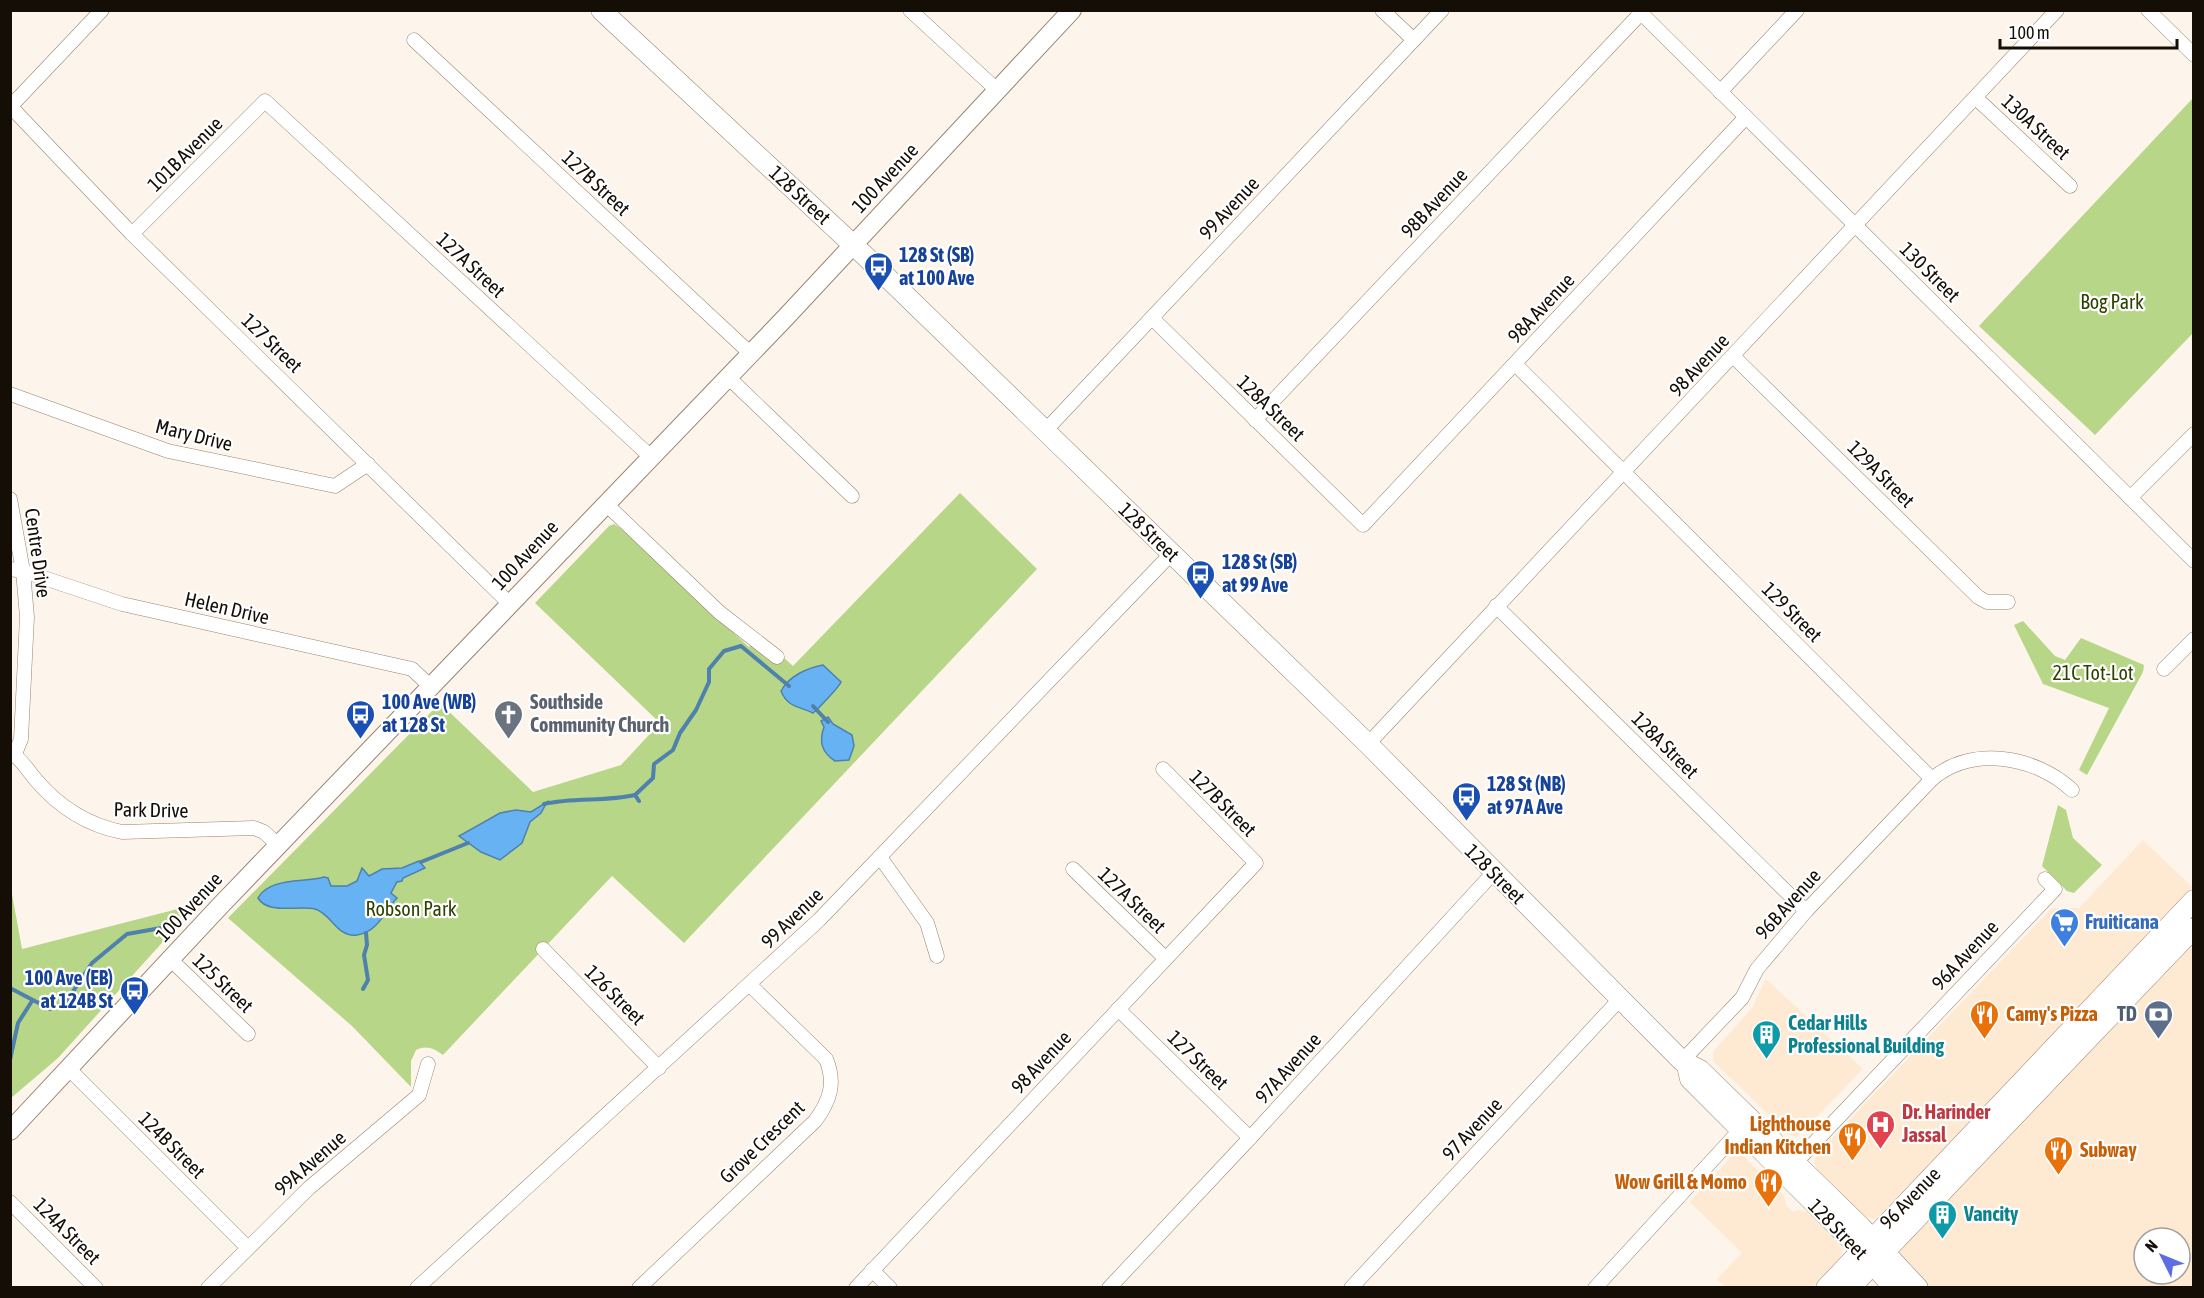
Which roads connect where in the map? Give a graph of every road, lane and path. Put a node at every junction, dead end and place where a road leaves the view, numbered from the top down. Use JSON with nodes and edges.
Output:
{"nodes":[{"id":1,"x":102,"y":10,"type":"edge"},
{"id":2,"x":600,"y":10,"type":"edge"},
{"id":3,"x":910,"y":10,"type":"edge"},
{"id":4,"x":1072,"y":10,"type":"edge"},
{"id":5,"x":1382,"y":10,"type":"edge"},
{"id":6,"x":1442,"y":10,"type":"edge"},
{"id":7,"x":1797,"y":10,"type":"edge"},
{"id":8,"x":2057,"y":10,"type":"edge"},
{"id":9,"x":2148,"y":10,"type":"edge"},
{"id":10,"x":1640,"y":12,"type":"edge"},
{"id":11,"x":414,"y":40,"type":"dead end"},
{"id":12,"x":1414,"y":40,"type":"junction"},
{"id":13,"x":2193,"y":55,"type":"edge"},
{"id":14,"x":998,"y":90,"type":"junction"},
{"id":15,"x":1720,"y":92,"type":"junction"},
{"id":16,"x":1976,"y":98,"type":"junction"},
{"id":17,"x":266,"y":101,"type":"joint"},
{"id":18,"x":11,"y":106,"type":"edge"},
{"id":19,"x":1746,"y":117,"type":"junction"},
{"id":20,"x":2070,"y":186,"type":"dead end"},
{"id":21,"x":1855,"y":226,"type":"junction"},
{"id":22,"x":132,"y":234,"type":"junction"},
{"id":23,"x":854,"y":245,"type":"junction"},
{"id":24,"x":1152,"y":318,"type":"junction"},
{"id":25,"x":751,"y":354,"type":"junction"},
{"id":26,"x":1734,"y":357,"type":"junction"},
{"id":27,"x":1515,"y":364,"type":"junction"},
{"id":28,"x":728,"y":376,"type":"junction"},
{"id":29,"x":10,"y":394,"type":"edge"},
{"id":30,"x":1255,"y":420,"type":"junction"},
{"id":31,"x":1045,"y":431,"type":"junction"},
{"id":32,"x":2193,"y":434,"type":"edge"},
{"id":33,"x":651,"y":457,"type":"junction"},
{"id":34,"x":368,"y":464,"type":"junction"},
{"id":35,"x":1625,"y":472,"type":"junction"},
{"id":36,"x":852,"y":496,"type":"dead end"},
{"id":37,"x":2130,"y":498,"type":"junction"},
{"id":38,"x":10,"y":499,"type":"edge"},
{"id":39,"x":606,"y":504,"type":"junction"},
{"id":40,"x":1363,"y":525,"type":"joint"},
{"id":41,"x":1171,"y":554,"type":"junction"},
{"id":42,"x":2193,"y":561,"type":"edge"},
{"id":43,"x":17,"y":570,"type":"edge"},
{"id":44,"x":2008,"y":602,"type":"dead end"},
{"id":45,"x":510,"y":604,"type":"junction"},
{"id":46,"x":1496,"y":606,"type":"junction"},
{"id":47,"x":2193,"y":639,"type":"edge"},
{"id":48,"x":777,"y":657,"type":"dead end"},
{"id":49,"x":2164,"y":669,"type":"dead end"},
{"id":50,"x":431,"y":687,"type":"junction"},
{"id":51,"x":1368,"y":744,"type":"junction"},
{"id":52,"x":13,"y":753,"type":"edge"},
{"id":53,"x":1163,"y":769,"type":"dead end"},
{"id":54,"x":1932,"y":778,"type":"junction"},
{"id":55,"x":2072,"y":790,"type":"dead end"},
{"id":56,"x":278,"y":845,"type":"junction"},
{"id":57,"x":880,"y":857,"type":"junction"},
{"id":58,"x":1256,"y":863,"type":"joint"},
{"id":59,"x":1073,"y":869,"type":"dead end"},
{"id":60,"x":1494,"y":873,"type":"junction"},
{"id":61,"x":2045,"y":879,"type":"dead end"},
{"id":62,"x":2193,"y":900,"type":"edge"},
{"id":63,"x":1806,"y":911,"type":"junction"},
{"id":64,"x":2193,"y":928,"type":"edge"},
{"id":65,"x":543,"y":949,"type":"dead end"},
{"id":66,"x":936,"y":956,"type":"dead end"},
{"id":67,"x":1165,"y":958,"type":"junction"},
{"id":68,"x":171,"y":960,"type":"junction"},
{"id":69,"x":750,"y":985,"type":"junction"},
{"id":70,"x":1621,"y":998,"type":"junction"},
{"id":71,"x":1118,"y":1009,"type":"junction"},
{"id":72,"x":2085,"y":1014,"type":"junction"},
{"id":73,"x":248,"y":1034,"type":"dead end"},
{"id":74,"x":2080,"y":1046,"type":"junction"},
{"id":75,"x":2045,"y":1057,"type":"junction"},
{"id":76,"x":1685,"y":1063,"type":"junction"},
{"id":77,"x":428,"y":1064,"type":"dead end"},
{"id":78,"x":660,"y":1068,"type":"junction"},
{"id":79,"x":70,"y":1070,"type":"junction"},
{"id":80,"x":2033,"y":1095,"type":"junction"},
{"id":81,"x":1740,"y":1130,"type":"junction"},
{"id":82,"x":10,"y":1131,"type":"edge"},
{"id":83,"x":1250,"y":1138,"type":"junction"},
{"id":84,"x":1795,"y":1163,"type":"junction"},
{"id":85,"x":10,"y":1202,"type":"edge"},
{"id":86,"x":247,"y":1247,"type":"junction"},
{"id":87,"x":1872,"y":1251,"type":"junction"},
{"id":88,"x":872,"y":1269,"type":"junction"},
{"id":89,"x":423,"y":1286,"type":"edge"},
{"id":90,"x":96,"y":1287,"type":"edge"},
{"id":91,"x":208,"y":1287,"type":"edge"},
{"id":92,"x":639,"y":1287,"type":"edge"},
{"id":93,"x":856,"y":1287,"type":"edge"},
{"id":94,"x":890,"y":1287,"type":"edge"},
{"id":95,"x":1109,"y":1287,"type":"edge"},
{"id":96,"x":1351,"y":1287,"type":"edge"},
{"id":97,"x":1595,"y":1287,"type":"edge"},
{"id":98,"x":1826,"y":1287,"type":"edge"},
{"id":99,"x":1850,"y":1287,"type":"edge"},
{"id":100,"x":1894,"y":1287,"type":"edge"},
{"id":101,"x":1918,"y":1287,"type":"edge"}],
"edges":[{"from":1,"to":18,"type":"street"},
{"from":2,"to":23,"type":"main road","name":"128 Street"},
{"from":3,"to":14,"type":"street"},
{"from":4,"to":14,"type":"street","name":"100 Avenue"},
{"from":5,"to":12,"type":"street"},
{"from":6,"to":12,"type":"street","name":"99 Avenue"},
{"from":7,"to":15,"type":"street"},
{"from":8,"to":16,"type":"street","name":"98 Avenue"},
{"from":9,"to":13,"type":"street"},
{"from":10,"to":15,"type":"street","name":"130 Street"},
{"from":10,"to":30,"type":"street","name":"98B Avenue"},
{"from":11,"to":25,"type":"street","name":"127B Street"},
{"from":12,"to":24,"type":"street","name":"99 Avenue"},
{"from":14,"to":23,"type":"street","name":"100 Avenue"},
{"from":15,"to":19,"type":"street","name":"130 Street"},
{"from":16,"to":20,"type":"street","name":"130A Street"},
{"from":16,"to":21,"type":"street","name":"98 Avenue"},
{"from":17,"to":22,"type":"street","name":"101B Avenue"},
{"from":17,"to":33,"type":"street","name":"127A Street"},
{"from":18,"to":22,"type":"street","name":"127 Street"},
{"from":19,"to":21,"type":"street","name":"130 Street"},
{"from":19,"to":27,"type":"street","name":"98A Avenue"},
{"from":21,"to":26,"type":"street","name":"98 Avenue"},
{"from":21,"to":37,"type":"street","name":"130 Street"},
{"from":22,"to":34,"type":"street","name":"127 Street"},
{"from":23,"to":25,"type":"street","name":"100 Avenue"},
{"from":23,"to":31,"type":"main road","name":"128 Street"},
{"from":24,"to":30,"type":"street","name":"128A Street"},
{"from":24,"to":31,"type":"street","name":"99 Avenue"},
{"from":25,"to":28,"type":"street","name":"100 Avenue"},
{"from":26,"to":35,"type":"street","name":"98 Avenue"},
{"from":26,"to":44,"type":"street","name":"129A Street"},
{"from":27,"to":35,"type":"street","name":"129 Street"},
{"from":27,"to":40,"type":"street","name":"98A Avenue"},
{"from":28,"to":33,"type":"street","name":"100 Avenue"},
{"from":28,"to":36,"type":"street"},
{"from":29,"to":34,"type":"street","name":"Mary Drive"},
{"from":30,"to":40,"type":"street","name":"128A Street"},
{"from":31,"to":41,"type":"main road","name":"128 Street"},
{"from":32,"to":37,"type":"street"},
{"from":33,"to":39,"type":"street","name":"100 Avenue"},
{"from":34,"to":45,"type":"street","name":"127 Street"},
{"from":35,"to":46,"type":"street","name":"98 Avenue"},
{"from":35,"to":54,"type":"street","name":"129 Street"},
{"from":37,"to":42,"type":"street","name":"130 Street"},
{"from":38,"to":43,"type":"street","name":"Centre Drive"},
{"from":39,"to":45,"type":"street","name":"100 Avenue"},
{"from":39,"to":48,"type":"street"},
{"from":41,"to":51,"type":"main road","name":"128 Street"},
{"from":41,"to":57,"type":"street","name":"99 Avenue"},
{"from":43,"to":50,"type":"street","name":"Helen Drive"},
{"from":43,"to":52,"type":"street","name":"Centre Drive"},
{"from":45,"to":50,"type":"street","name":"100 Avenue"},
{"from":46,"to":51,"type":"street","name":"98 Avenue"},
{"from":46,"to":63,"type":"street","name":"128A Street"},
{"from":47,"to":49,"type":"street"},
{"from":50,"to":56,"type":"street","name":"100 Avenue"},
{"from":51,"to":60,"type":"main road","name":"128 Street"},
{"from":52,"to":56,"type":"street","name":"Park Drive"},
{"from":53,"to":58,"type":"street","name":"127B Street"},
{"from":54,"to":55,"type":"street"},
{"from":54,"to":63,"type":"street","name":"96B Avenue"},
{"from":56,"to":68,"type":"street","name":"100 Avenue"},
{"from":57,"to":66,"type":"street"},
{"from":57,"to":69,"type":"street","name":"99 Avenue"},
{"from":58,"to":67,"type":"street","name":"98 Avenue"},
{"from":59,"to":67,"type":"street","name":"127A Street"},
{"from":60,"to":70,"type":"main road","name":"128 Street"},
{"from":60,"to":83,"type":"street","name":"97A Avenue"},
{"from":61,"to":84,"type":"street","name":"96A Avenue"},
{"from":62,"to":72,"type":"main road","name":"96 Avenue"},
{"from":63,"to":76,"type":"street","name":"96B Avenue"},
{"from":64,"to":74,"type":"main road","name":"96 Avenue"},
{"from":65,"to":78,"type":"street","name":"126 Street"},
{"from":67,"to":71,"type":"street","name":"98 Avenue"},
{"from":68,"to":73,"type":"street","name":"125 Street"},
{"from":68,"to":79,"type":"street","name":"100 Avenue"},
{"from":69,"to":78,"type":"street","name":"99 Avenue"},
{"from":69,"to":92,"type":"street","name":"Grove Crescent"},
{"from":70,"to":76,"type":"main road","name":"128 Street"},
{"from":70,"to":96,"type":"street","name":"97 Avenue"},
{"from":71,"to":83,"type":"street","name":"127 Street"},
{"from":71,"to":88,"type":"street","name":"98 Avenue"},
{"from":72,"to":74,"type":"main road"},
{"from":72,"to":75,"type":"main road","name":"96 Avenue"},
{"from":74,"to":80,"type":"main road","name":"96 Avenue"},
{"from":75,"to":80,"type":"main road"},
{"from":75,"to":87,"type":"main road","name":"96 Avenue"},
{"from":76,"to":81,"type":"main road","name":"128 Street"},
{"from":76,"to":84,"type":"main road","name":"128 Street"},
{"from":77,"to":86,"type":"street","name":"99A Avenue"},
{"from":78,"to":89,"type":"street","name":"99 Avenue"},
{"from":79,"to":82,"type":"street","name":"100 Avenue"},
{"from":79,"to":86,"type":"street","name":"124B Street"},
{"from":80,"to":87,"type":"main road","name":"96 Avenue"},
{"from":81,"to":87,"type":"main road","name":"128 Street"},
{"from":81,"to":97,"type":"street"},
{"from":83,"to":95,"type":"street","name":"97A Avenue"},
{"from":84,"to":87,"type":"main road","name":"128 Street"},
{"from":85,"to":90,"type":"street","name":"124A Street"},
{"from":86,"to":91,"type":"street","name":"99A Avenue"},
{"from":87,"to":98,"type":"main road","name":"96 Avenue"},
{"from":87,"to":99,"type":"main road","name":"96 Avenue"},
{"from":87,"to":100,"type":"main road","name":"128 Street"},
{"from":87,"to":101,"type":"main road","name":"128 Street"},
{"from":88,"to":93,"type":"street","name":"98 Avenue"},
{"from":88,"to":94,"type":"street"}]}
